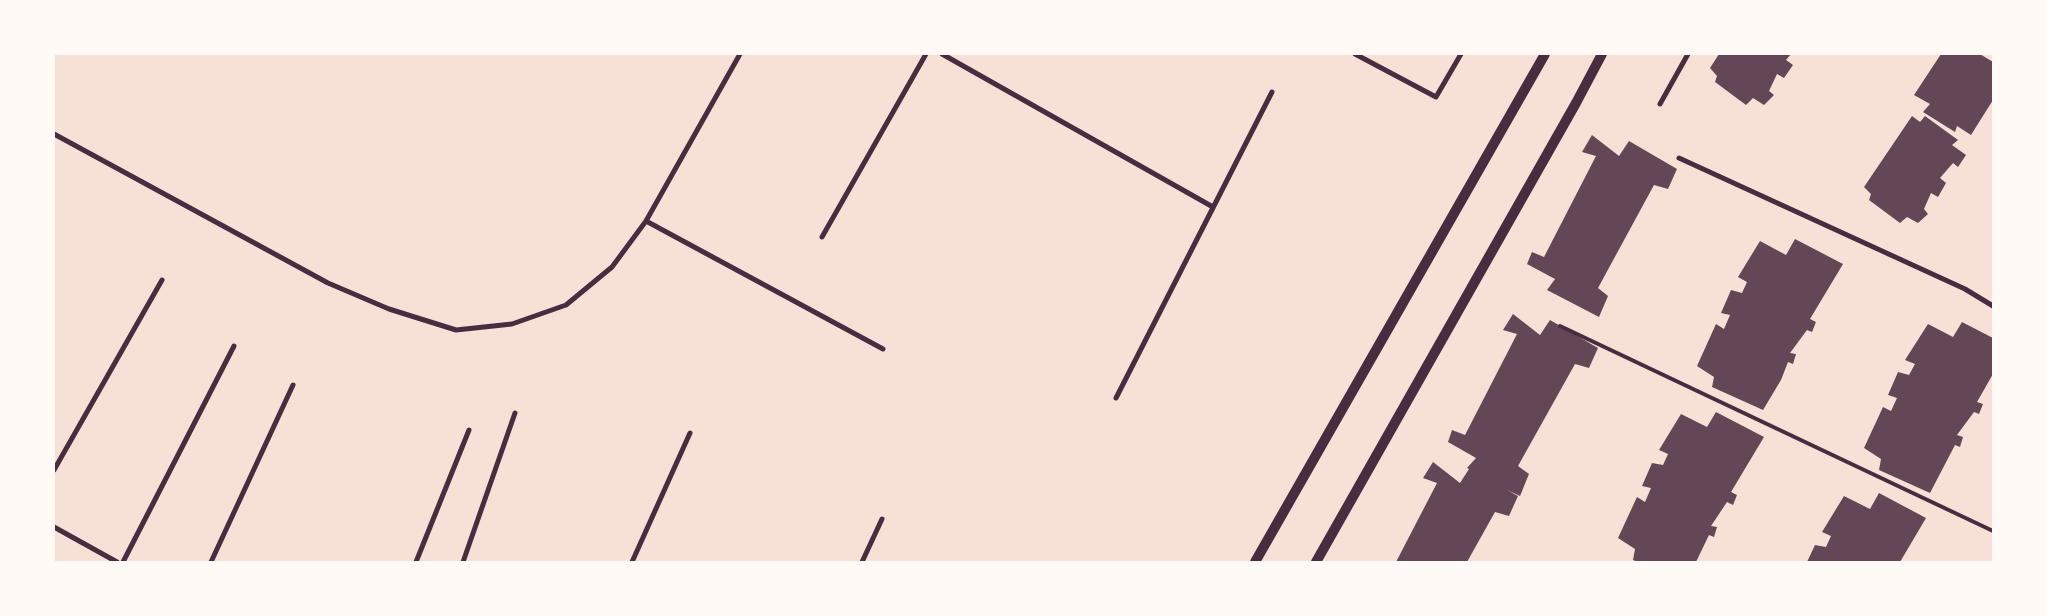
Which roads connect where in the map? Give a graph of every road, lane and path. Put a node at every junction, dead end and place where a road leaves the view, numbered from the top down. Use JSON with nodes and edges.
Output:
{"nodes":[{"id":1,"x":740,"y":54,"type":"edge"},
{"id":2,"x":926,"y":54,"type":"edge"},
{"id":3,"x":942,"y":54,"type":"edge"},
{"id":4,"x":1355,"y":54,"type":"edge"},
{"id":5,"x":1461,"y":54,"type":"edge"},
{"id":6,"x":1545,"y":54,"type":"edge"},
{"id":7,"x":1602,"y":54,"type":"edge"},
{"id":8,"x":1688,"y":54,"type":"edge"},
{"id":9,"x":1272,"y":92,"type":"dead end"},
{"id":10,"x":1660,"y":104,"type":"dead end"},
{"id":11,"x":54,"y":134,"type":"edge"},
{"id":12,"x":1679,"y":158,"type":"dead end"},
{"id":13,"x":1213,"y":207,"type":"junction"},
{"id":14,"x":646,"y":221,"type":"junction"},
{"id":15,"x":822,"y":237,"type":"dead end"},
{"id":16,"x":162,"y":280,"type":"dead end"},
{"id":17,"x":1993,"y":306,"type":"edge"},
{"id":18,"x":1560,"y":326,"type":"dead end"},
{"id":19,"x":234,"y":346,"type":"dead end"},
{"id":20,"x":883,"y":349,"type":"dead end"},
{"id":21,"x":293,"y":385,"type":"dead end"},
{"id":22,"x":1116,"y":398,"type":"dead end"},
{"id":23,"x":515,"y":413,"type":"dead end"},
{"id":24,"x":469,"y":430,"type":"dead end"},
{"id":25,"x":690,"y":433,"type":"dead end"},
{"id":26,"x":54,"y":470,"type":"edge"},
{"id":27,"x":882,"y":519,"type":"dead end"},
{"id":28,"x":54,"y":527,"type":"edge"},
{"id":29,"x":1993,"y":531,"type":"edge"},
{"id":30,"x":117,"y":562,"type":"edge"},
{"id":31,"x":124,"y":562,"type":"edge"},
{"id":32,"x":211,"y":562,"type":"edge"},
{"id":33,"x":416,"y":562,"type":"edge"},
{"id":34,"x":463,"y":562,"type":"edge"},
{"id":35,"x":632,"y":562,"type":"edge"},
{"id":36,"x":862,"y":562,"type":"edge"},
{"id":37,"x":1255,"y":562,"type":"edge"},
{"id":38,"x":1316,"y":562,"type":"edge"}],
"edges":[{"from":1,"to":14,"type":"street"},
{"from":2,"to":15,"type":"street"},
{"from":3,"to":13,"type":"street"},
{"from":4,"to":5,"type":"street"},
{"from":6,"to":37,"type":"main road"},
{"from":7,"to":38,"type":"main road"},
{"from":8,"to":10,"type":"street"},
{"from":9,"to":13,"type":"street"},
{"from":11,"to":14,"type":"street"},
{"from":12,"to":17,"type":"street"},
{"from":13,"to":22,"type":"street"},
{"from":14,"to":20,"type":"street"},
{"from":16,"to":26,"type":"street"},
{"from":18,"to":29,"type":"lane"},
{"from":19,"to":31,"type":"street"},
{"from":21,"to":32,"type":"street"},
{"from":23,"to":34,"type":"street"},
{"from":24,"to":33,"type":"street"},
{"from":25,"to":35,"type":"street"},
{"from":27,"to":36,"type":"street"},
{"from":28,"to":30,"type":"street"}]}
